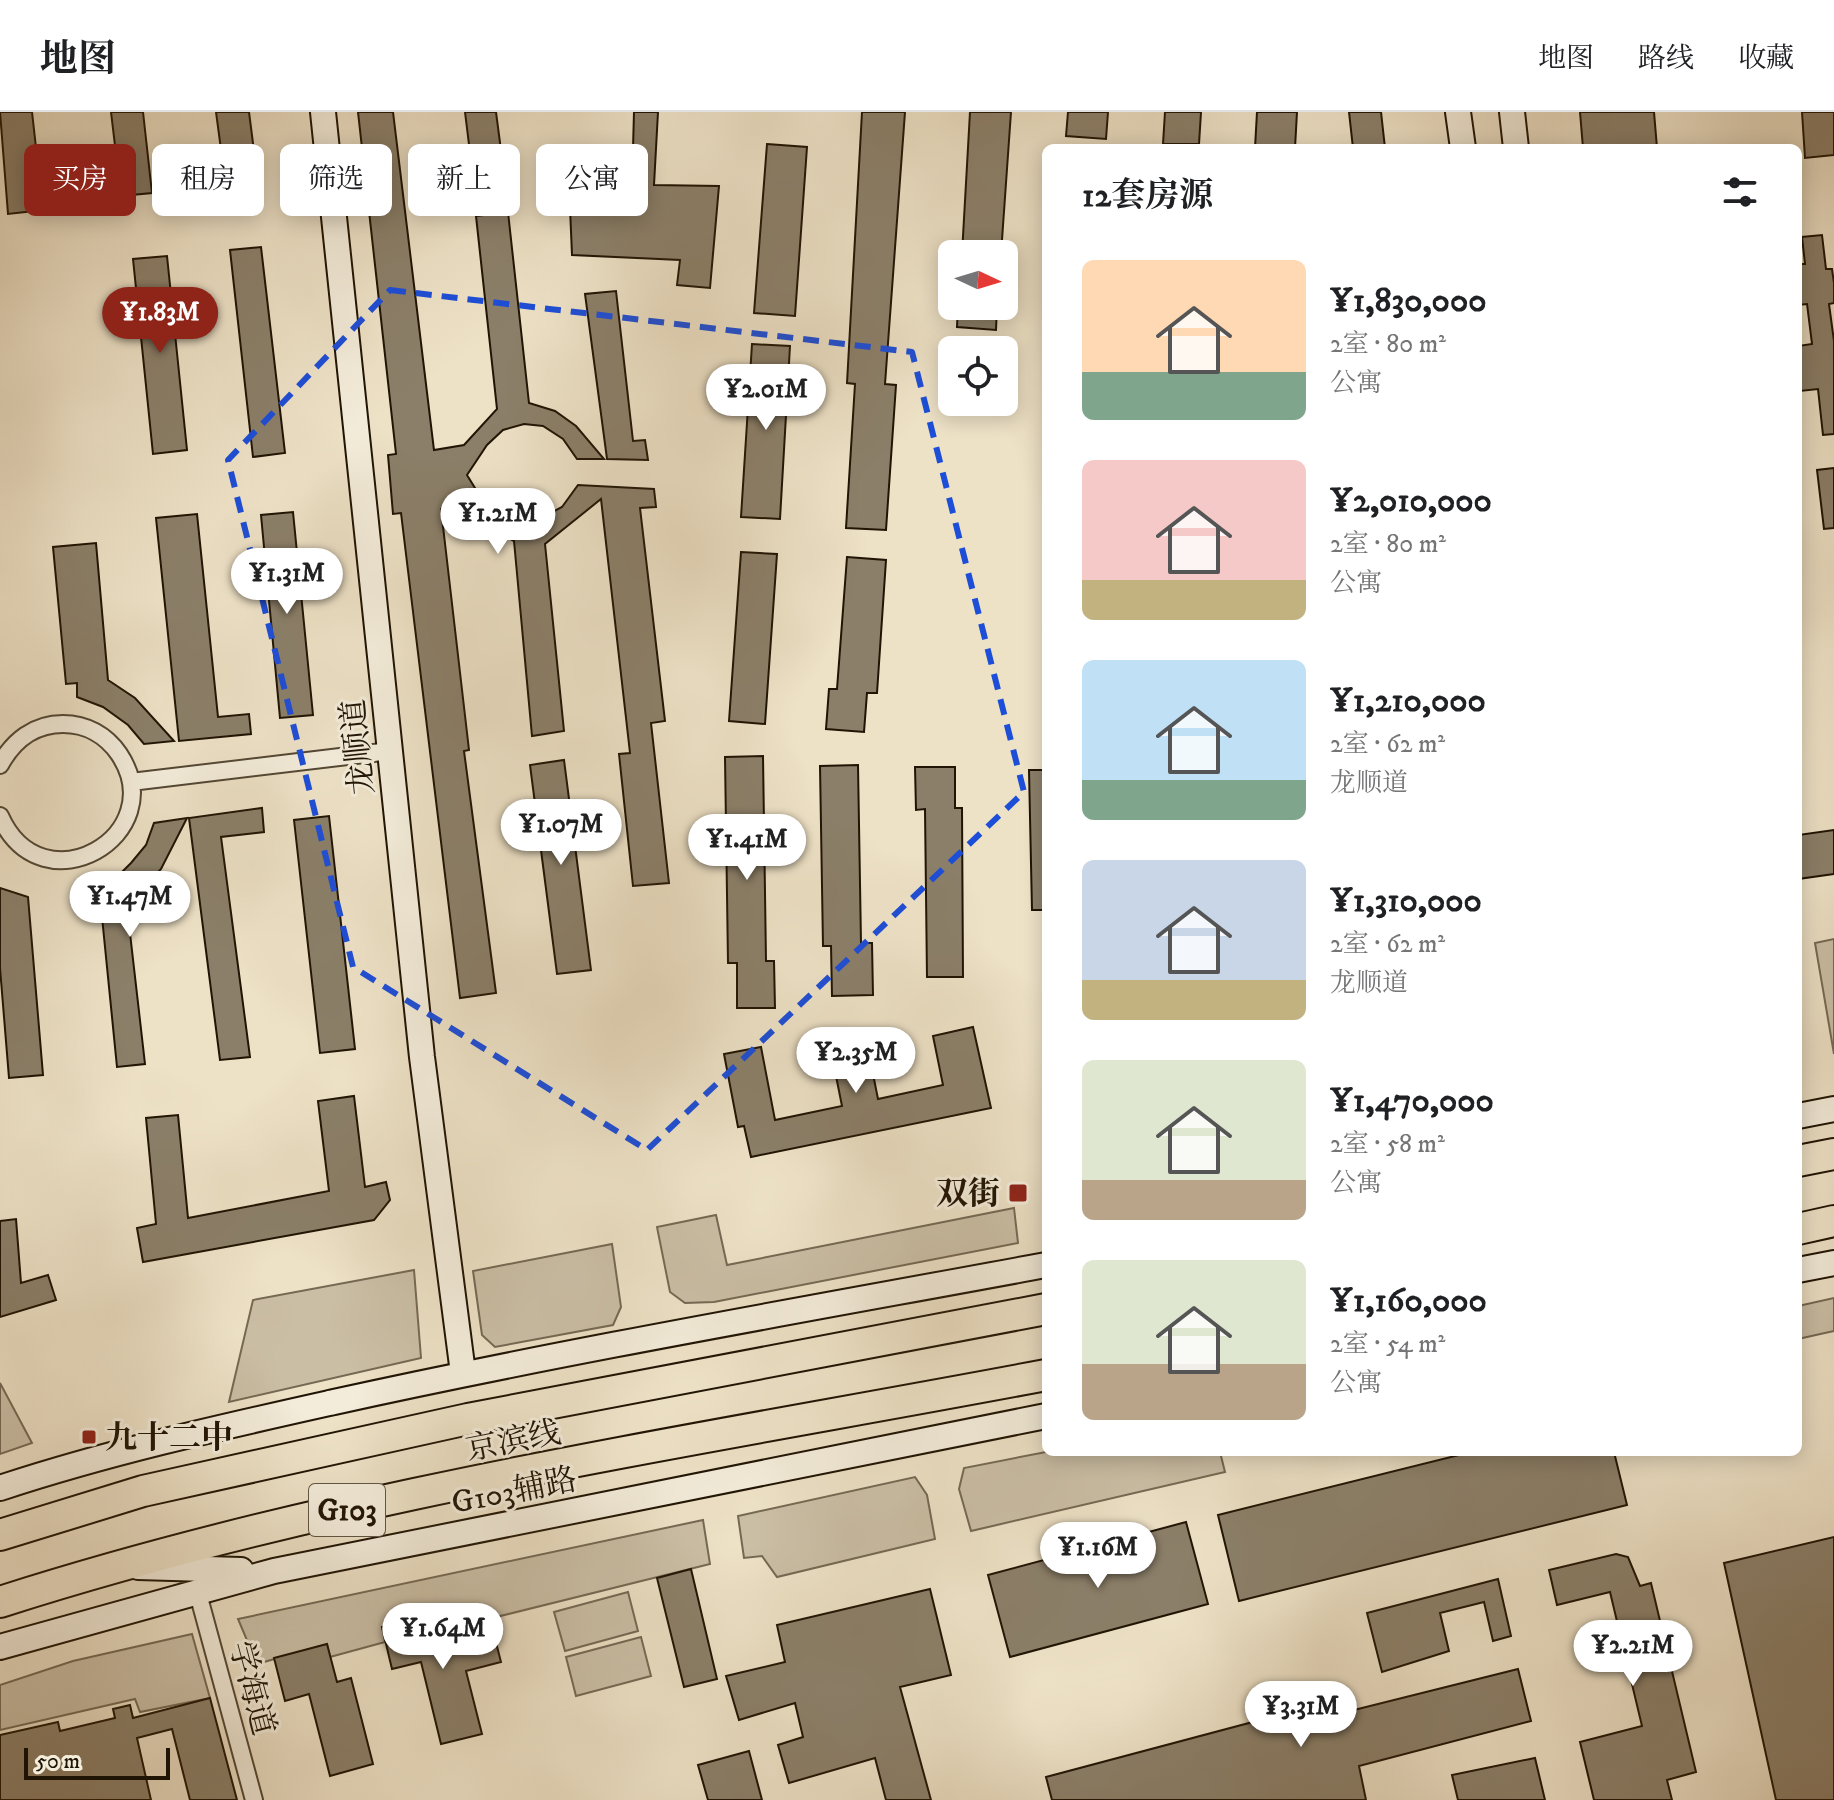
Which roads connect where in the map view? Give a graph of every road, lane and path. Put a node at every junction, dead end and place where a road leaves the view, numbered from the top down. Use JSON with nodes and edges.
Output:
{"nodes":[{"id":1,"x":323,"y":112,"type":"edge"},
{"id":2,"x":1458,"y":112,"type":"edge"},
{"id":3,"x":1512,"y":112,"type":"edge"},
{"id":4,"x":1462,"y":144,"type":"edge"},
{"id":5,"x":1516,"y":144,"type":"edge"},
{"id":6,"x":390,"y":751,"type":"junction"},
{"id":7,"x":0,"y":765,"type":"edge"},
{"id":8,"x":131,"y":782,"type":"junction"},
{"id":9,"x":0,"y":816,"type":"edge"},
{"id":10,"x":1834,"y":1109,"type":"edge"},
{"id":11,"x":1802,"y":1115,"type":"edge"},
{"id":12,"x":1834,"y":1154,"type":"edge"},
{"id":13,"x":1802,"y":1160,"type":"edge"},
{"id":14,"x":1834,"y":1221,"type":"edge"},
{"id":15,"x":1802,"y":1228,"type":"edge"},
{"id":16,"x":1834,"y":1263,"type":"edge"},
{"id":17,"x":1042,"y":1266,"type":"edge"},
{"id":18,"x":1802,"y":1269,"type":"edge"},
{"id":19,"x":1042,"y":1310,"type":"edge"},
{"id":20,"x":463,"y":1373,"type":"junction"},
{"id":21,"x":1042,"y":1376,"type":"edge"},
{"id":22,"x":1042,"y":1417,"type":"edge"},
{"id":23,"x":0,"y":1488,"type":"edge"},
{"id":24,"x":0,"y":1535,"type":"edge"},
{"id":25,"x":112,"y":1566,"type":"junction"},
{"id":26,"x":274,"y":1571,"type":"junction"},
{"id":27,"x":197,"y":1590,"type":"junction"},
{"id":28,"x":0,"y":1602,"type":"edge"},
{"id":29,"x":0,"y":1647,"type":"edge"},
{"id":30,"x":254,"y":1800,"type":"edge"}],
"edges":[{"from":1,"to":6,"type":"street","name":"龙顺道"},
{"from":2,"to":4,"type":"street"},
{"from":3,"to":5,"type":"street"},
{"from":6,"to":8,"type":"street"},
{"from":6,"to":20,"type":"street","name":"龙顺道"},
{"from":7,"to":8,"type":"street"},
{"from":8,"to":9,"type":"street"},
{"from":10,"to":11,"type":"street"},
{"from":12,"to":13,"type":"highway"},
{"from":14,"to":15,"type":"highway"},
{"from":16,"to":18,"type":"street"},
{"from":17,"to":20,"type":"street"},
{"from":19,"to":24,"type":"highway","name":"京滨线","number":"G103"},
{"from":20,"to":23,"type":"street"},
{"from":21,"to":25,"type":"highway","name":"京滨线","number":"G103"},
{"from":22,"to":26,"type":"street","name":"G103辅路"},
{"from":25,"to":26,"type":"street"},
{"from":25,"to":28,"type":"highway","name":"京滨线","number":"G103"},
{"from":26,"to":27,"type":"street","name":"G103辅路"},
{"from":27,"to":29,"type":"street","name":"G103辅路"},
{"from":27,"to":30,"type":"street","name":"学海道"}]}
